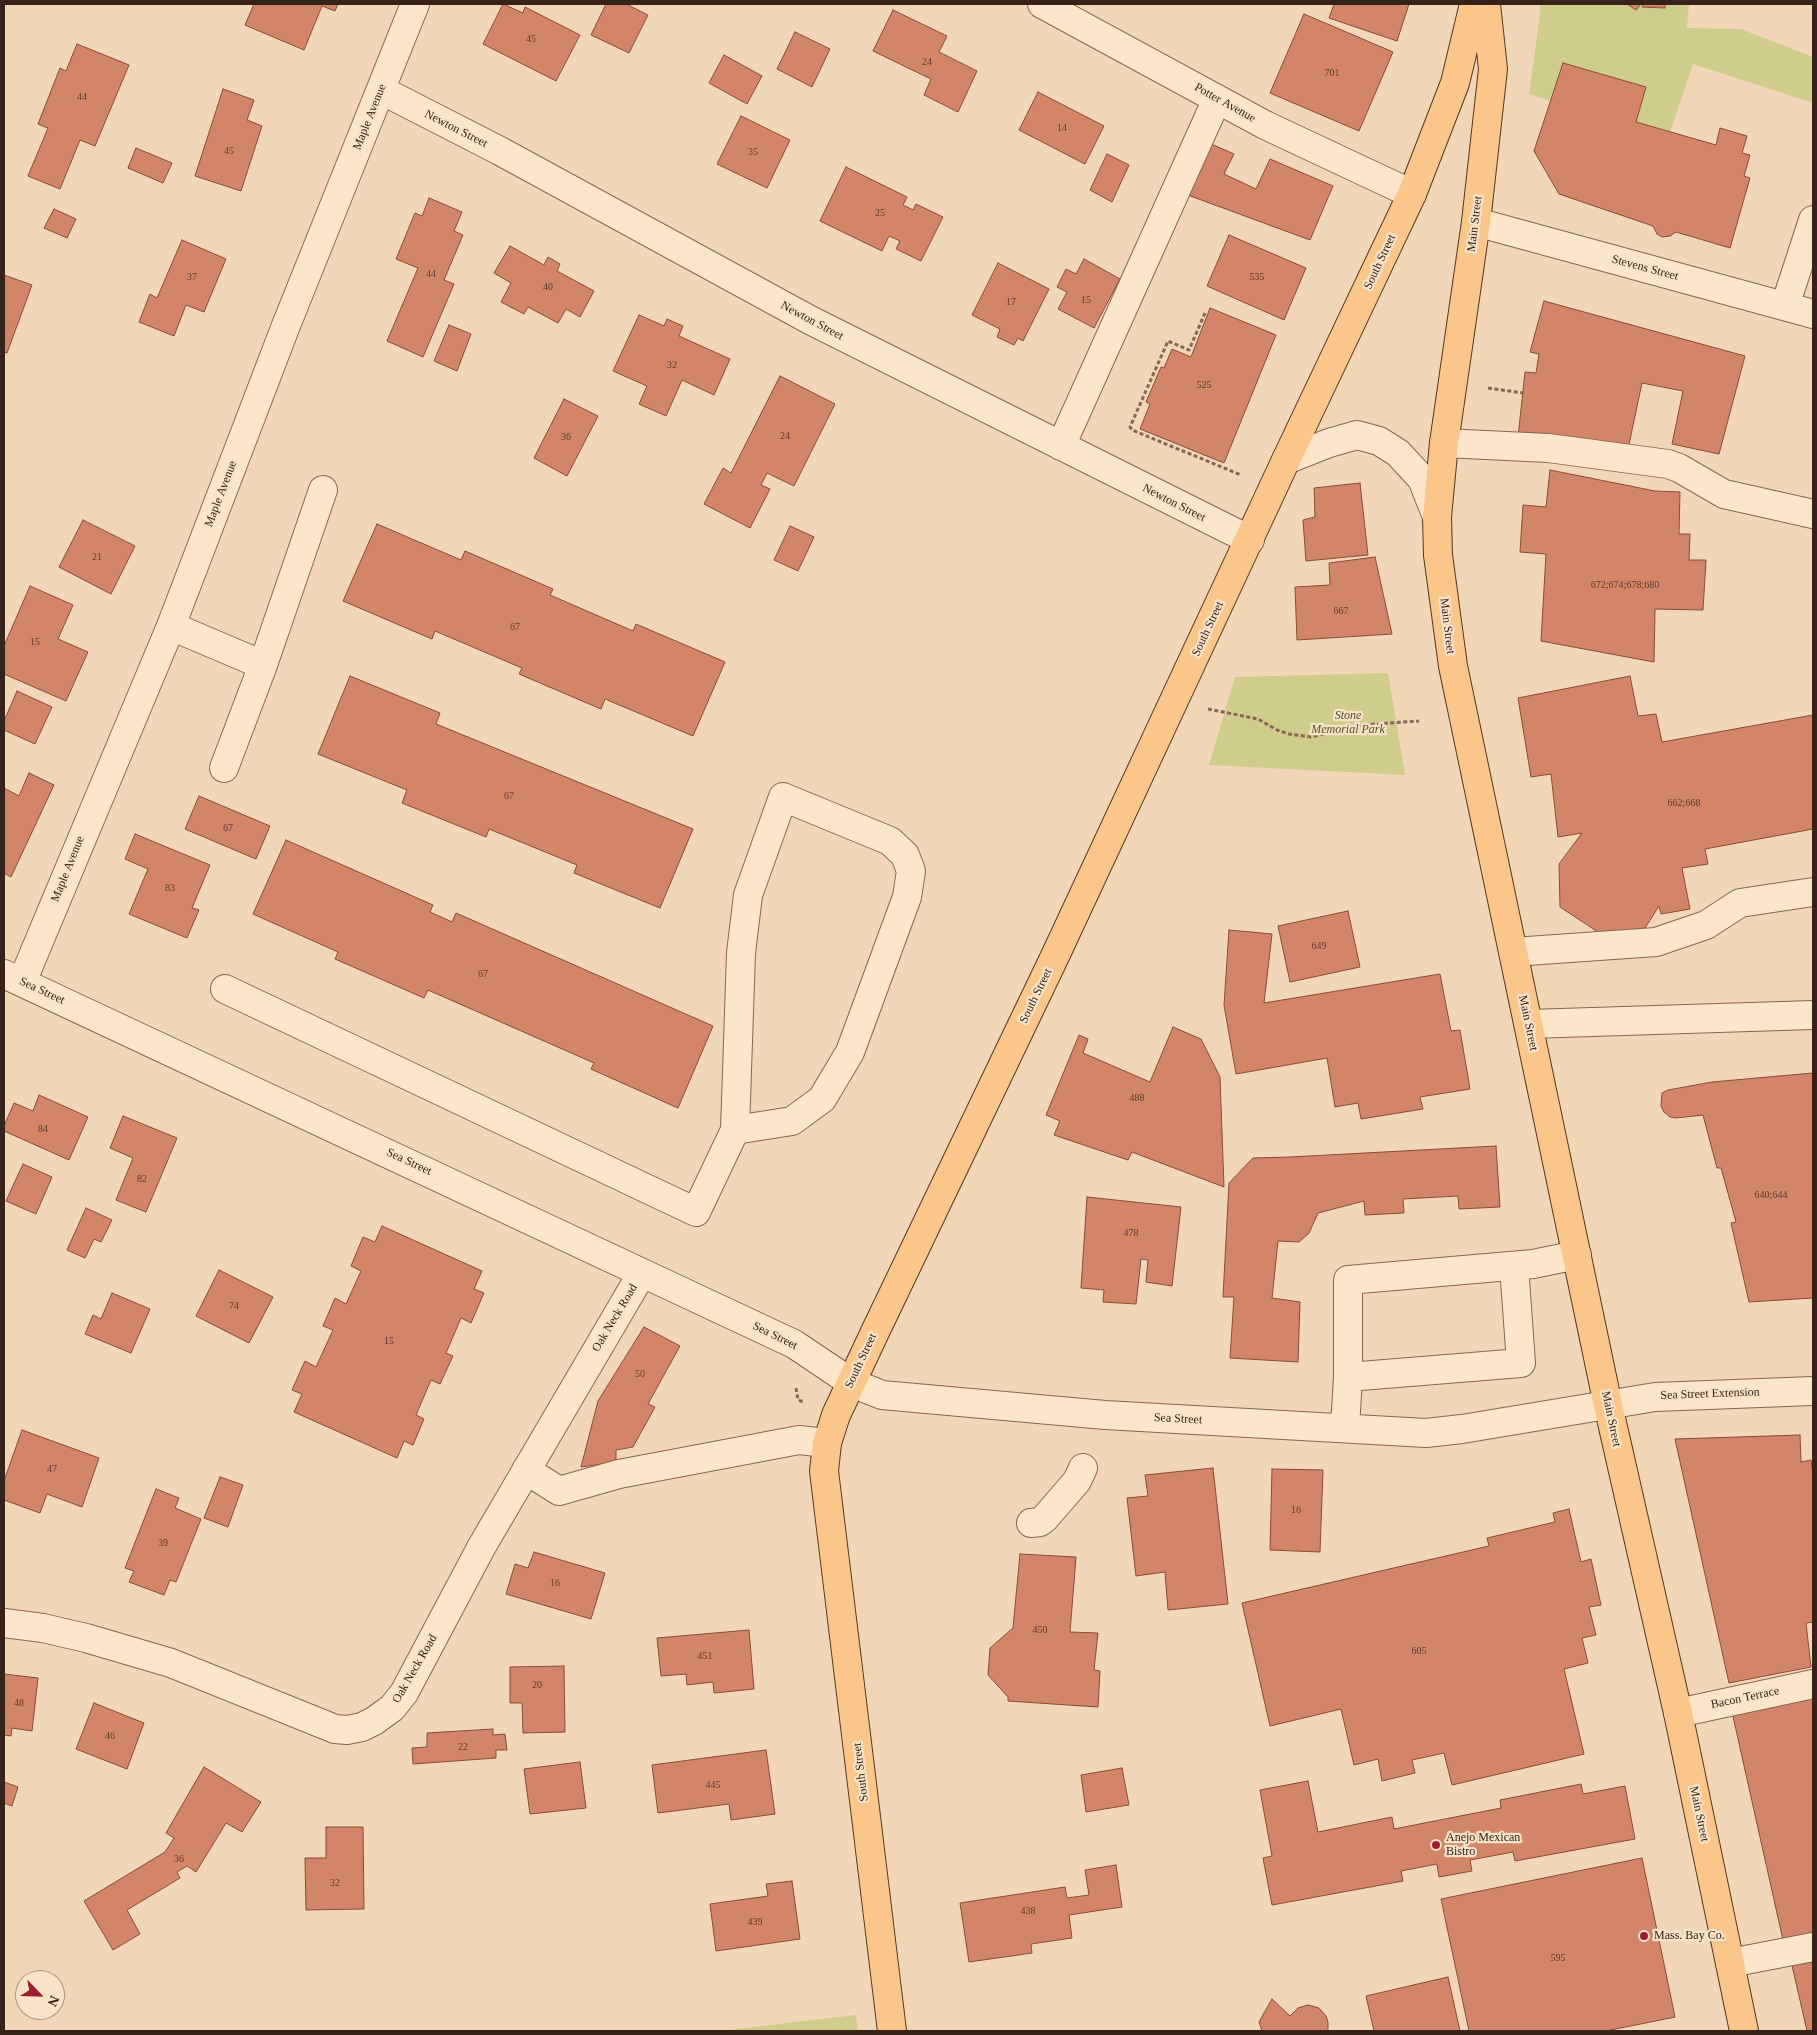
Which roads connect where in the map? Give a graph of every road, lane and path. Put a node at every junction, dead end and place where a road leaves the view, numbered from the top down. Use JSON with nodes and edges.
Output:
{"nodes":[{"id":1,"x":415,"y":4,"type":"edge"},
{"id":2,"x":1042,"y":4,"type":"edge"},
{"id":3,"x":1474,"y":4,"type":"edge"},
{"id":4,"x":1486,"y":4,"type":"edge"},
{"id":5,"x":381,"y":90,"type":"junction"},
{"id":6,"x":1217,"y":99,"type":"junction"},
{"id":7,"x":1412,"y":194,"type":"junction"},
{"id":8,"x":1813,"y":220,"type":"edge"},
{"id":9,"x":1476,"y":222,"type":"junction"},
{"id":10,"x":1785,"y":306,"type":"junction"},
{"id":11,"x":1205,"y":313,"type":"dead end"},
{"id":12,"x":1813,"y":314,"type":"edge"},
{"id":13,"x":1488,"y":388,"type":"dead end"},
{"id":14,"x":1523,"y":393,"type":"dead end"},
{"id":15,"x":1444,"y":442,"type":"junction"},
{"id":16,"x":1062,"y":446,"type":"junction"},
{"id":17,"x":1286,"y":460,"type":"junction"},
{"id":18,"x":1248,"y":478,"type":"dead end"},
{"id":19,"x":322,"y":490,"type":"dead end"},
{"id":20,"x":1813,"y":514,"type":"edge"},
{"id":21,"x":1437,"y":517,"type":"junction"},
{"id":22,"x":1250,"y":540,"type":"junction"},
{"id":23,"x":171,"y":626,"type":"junction"},
{"id":24,"x":263,"y":665,"type":"junction"},
{"id":25,"x":1208,"y":709,"type":"dead end"},
{"id":26,"x":1419,"y":721,"type":"dead end"},
{"id":27,"x":224,"y":768,"type":"dead end"},
{"id":28,"x":1813,"y":892,"type":"edge"},
{"id":29,"x":1514,"y":952,"type":"junction"},
{"id":30,"x":13,"y":978,"type":"edge"},
{"id":31,"x":225,"y":990,"type":"dead end"},
{"id":32,"x":1813,"y":1015,"type":"edge"},
{"id":33,"x":1529,"y":1024,"type":"junction"},
{"id":34,"x":735,"y":1130,"type":"junction"},
{"id":35,"x":1577,"y":1256,"type":"junction"},
{"id":36,"x":1514,"y":1266,"type":"junction"},
{"id":37,"x":642,"y":1273,"type":"junction"},
{"id":38,"x":1348,"y":1377,"type":"junction"},
{"id":39,"x":852,"y":1383,"type":"junction"},
{"id":40,"x":1813,"y":1391,"type":"edge"},
{"id":41,"x":1608,"y":1405,"type":"junction"},
{"id":42,"x":1345,"y":1428,"type":"junction"},
{"id":43,"x":827,"y":1443,"type":"junction"},
{"id":44,"x":1083,"y":1468,"type":"dead end"},
{"id":45,"x":526,"y":1470,"type":"junction"},
{"id":46,"x":1031,"y":1523,"type":"dead end"},
{"id":47,"x":4,"y":1623,"type":"edge"},
{"id":48,"x":1813,"y":1684,"type":"edge"},
{"id":49,"x":1678,"y":1713,"type":"junction"},
{"id":50,"x":1813,"y":1947,"type":"edge"},
{"id":51,"x":1730,"y":1963,"type":"junction"},
{"id":52,"x":892,"y":2031,"type":"edge"},
{"id":53,"x":1744,"y":2031,"type":"edge"}],
"edges":[{"from":1,"to":5,"type":"street","name":"Maple Avenue"},
{"from":2,"to":6,"type":"street","name":"Potter Avenue"},
{"from":3,"to":7,"type":"main road","name":"South Street"},
{"from":4,"to":9,"type":"main road","name":"Main Street"},
{"from":5,"to":16,"type":"street","name":"Newton Street"},
{"from":5,"to":23,"type":"street","name":"Maple Avenue"},
{"from":6,"to":7,"type":"street","name":"Potter Avenue"},
{"from":6,"to":16,"type":"street"},
{"from":7,"to":17,"type":"main road","name":"South Street"},
{"from":8,"to":10,"type":"street"},
{"from":9,"to":10,"type":"street","name":"Stevens Street"},
{"from":9,"to":15,"type":"main road","name":"Main Street"},
{"from":10,"to":12,"type":"street","name":"Stevens Street"},
{"from":11,"to":18,"type":"path"},
{"from":13,"to":14,"type":"path"},
{"from":15,"to":20,"type":"street"},
{"from":15,"to":21,"type":"main road","name":"Main Street"},
{"from":16,"to":22,"type":"street","name":"Newton Street"},
{"from":17,"to":21,"type":"street"},
{"from":17,"to":22,"type":"main road","name":"South Street"},
{"from":19,"to":24,"type":"street"},
{"from":21,"to":29,"type":"main road","name":"Main Street"},
{"from":22,"to":39,"type":"main road","name":"South Street"},
{"from":23,"to":24,"type":"street"},
{"from":23,"to":30,"type":"street","name":"Maple Avenue"},
{"from":24,"to":27,"type":"street"},
{"from":25,"to":26,"type":"path"},
{"from":28,"to":29,"type":"street"},
{"from":29,"to":33,"type":"main road","name":"Main Street"},
{"from":30,"to":37,"type":"street","name":"Sea Street"},
{"from":31,"to":34,"type":"street"},
{"from":32,"to":33,"type":"street"},
{"from":33,"to":35,"type":"main road","name":"Main Street"},
{"from":34,"to":34,"type":"street"},
{"from":35,"to":36,"type":"street"},
{"from":35,"to":41,"type":"main road","name":"Main Street"},
{"from":36,"to":38,"type":"street"},
{"from":36,"to":38,"type":"street"},
{"from":37,"to":39,"type":"street","name":"Sea Street"},
{"from":37,"to":45,"type":"street","name":"Oak Neck Road"},
{"from":38,"to":42,"type":"street"},
{"from":39,"to":42,"type":"street","name":"Sea Street"},
{"from":39,"to":43,"type":"main road","name":"South Street"},
{"from":40,"to":41,"type":"street","name":"Sea Street Extension"},
{"from":41,"to":42,"type":"street","name":"Sea Street"},
{"from":41,"to":49,"type":"main road","name":"Main Street"},
{"from":43,"to":45,"type":"street"},
{"from":43,"to":52,"type":"main road","name":"South Street"},
{"from":44,"to":46,"type":"street"},
{"from":45,"to":47,"type":"street","name":"Oak Neck Road"},
{"from":48,"to":49,"type":"street","name":"Bacon Terrace"},
{"from":49,"to":51,"type":"main road","name":"Main Street"},
{"from":50,"to":51,"type":"street"},
{"from":51,"to":53,"type":"main road","name":"Main Street"}]}
